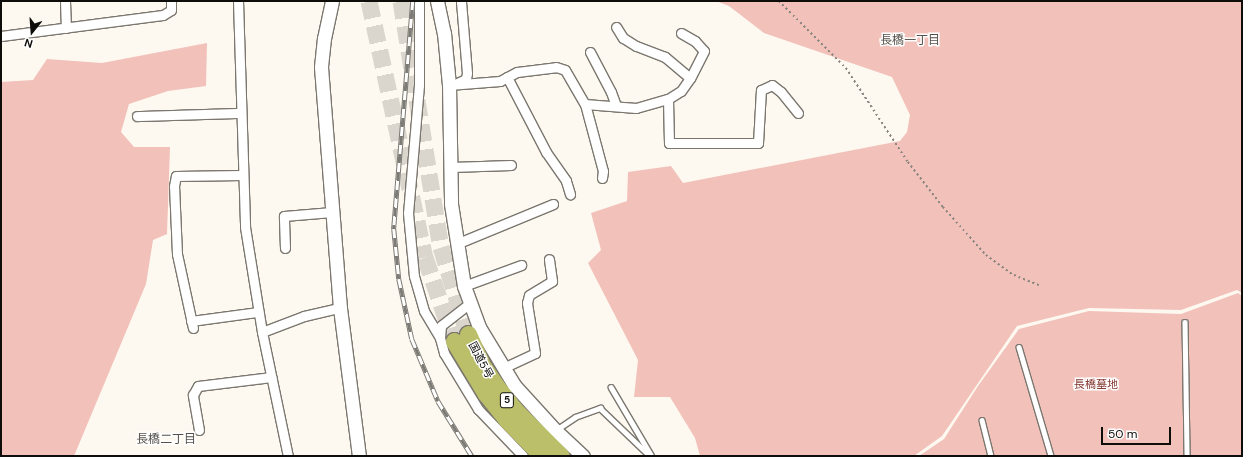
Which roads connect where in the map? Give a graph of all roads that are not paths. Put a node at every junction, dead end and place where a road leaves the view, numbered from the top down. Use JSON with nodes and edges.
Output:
{"nodes":[{"id":1,"x":65,"y":1,"type":"edge"},
{"id":2,"x":171,"y":1,"type":"edge"},
{"id":3,"x":238,"y":1,"type":"edge"},
{"id":4,"x":332,"y":1,"type":"edge"},
{"id":5,"x":420,"y":1,"type":"edge"},
{"id":6,"x":437,"y":1,"type":"edge"},
{"id":7,"x":461,"y":1,"type":"edge"},
{"id":8,"x":616,"y":27,"type":"dead end"},
{"id":9,"x":66,"y":28,"type":"junction"},
{"id":10,"x":681,"y":33,"type":"dead end"},
{"id":11,"x":1,"y":36,"type":"edge"},
{"id":12,"x":590,"y":52,"type":"dead end"},
{"id":13,"x":507,"y":77,"type":"junction"},
{"id":14,"x":690,"y":78,"type":"junction"},
{"id":15,"x":452,"y":85,"type":"junction"},
{"id":16,"x":668,"y":99,"type":"junction"},
{"id":17,"x":586,"y":104,"type":"junction"},
{"id":18,"x":616,"y":106,"type":"junction"},
{"id":19,"x":798,"y":112,"type":"dead end"},
{"id":20,"x":240,"y":113,"type":"junction"},
{"id":21,"x":136,"y":116,"type":"dead end"},
{"id":22,"x":511,"y":165,"type":"dead end"},
{"id":23,"x":451,"y":167,"type":"junction"},
{"id":24,"x":242,"y":175,"type":"junction"},
{"id":25,"x":602,"y":178,"type":"dead end"},
{"id":26,"x":570,"y":194,"type":"dead end"},
{"id":27,"x":553,"y":204,"type":"dead end"},
{"id":28,"x":332,"y":212,"type":"junction"},
{"id":29,"x":456,"y":244,"type":"junction"},
{"id":30,"x":285,"y":248,"type":"dead end"},
{"id":31,"x":549,"y":259,"type":"dead end"},
{"id":32,"x":521,"y":265,"type":"dead end"},
{"id":33,"x":464,"y":286,"type":"junction"},
{"id":34,"x":470,"y":303,"type":"junction"},
{"id":35,"x":340,"y":308,"type":"junction"},
{"id":36,"x":258,"y":312,"type":"junction"},
{"id":37,"x":1185,"y":322,"type":"dead end"},
{"id":38,"x":262,"y":332,"type":"junction"},
{"id":39,"x":454,"y":338,"type":"junction"},
{"id":40,"x":1019,"y":347,"type":"dead end"},
{"id":41,"x":503,"y":368,"type":"junction"},
{"id":42,"x":271,"y":377,"type":"junction"},
{"id":43,"x":611,"y":387,"type":"dead end"},
{"id":44,"x":982,"y":420,"type":"dead end"},
{"id":45,"x":199,"y":430,"type":"dead end"},
{"id":46,"x":555,"y":430,"type":"junction"},
{"id":47,"x":288,"y":456,"type":"edge"},
{"id":48,"x":359,"y":456,"type":"edge"},
{"id":49,"x":523,"y":456,"type":"edge"},
{"id":50,"x":542,"y":456,"type":"edge"},
{"id":51,"x":561,"y":456,"type":"edge"},
{"id":52,"x":583,"y":456,"type":"edge"},
{"id":53,"x":651,"y":456,"type":"edge"},
{"id":54,"x":991,"y":456,"type":"edge"},
{"id":55,"x":1051,"y":456,"type":"edge"},
{"id":56,"x":1187,"y":456,"type":"edge"}],
"edges":[{"from":1,"to":9,"type":"street"},
{"from":2,"to":9,"type":"street"},
{"from":3,"to":20,"type":"street"},
{"from":4,"to":28,"type":"street"},
{"from":5,"to":39,"type":"street"},
{"from":6,"to":15,"type":"street"},
{"from":7,"to":15,"type":"street"},
{"from":8,"to":14,"type":"street"},
{"from":9,"to":11,"type":"street"},
{"from":10,"to":14,"type":"street"},
{"from":12,"to":18,"type":"street"},
{"from":13,"to":15,"type":"street"},
{"from":13,"to":17,"type":"street"},
{"from":13,"to":26,"type":"street"},
{"from":14,"to":16,"type":"street"},
{"from":15,"to":23,"type":"street"},
{"from":16,"to":18,"type":"street"},
{"from":16,"to":19,"type":"street"},
{"from":17,"to":18,"type":"street"},
{"from":17,"to":25,"type":"street"},
{"from":20,"to":21,"type":"street"},
{"from":20,"to":24,"type":"street"},
{"from":22,"to":23,"type":"street"},
{"from":23,"to":29,"type":"street"},
{"from":24,"to":36,"type":"street"},
{"from":24,"to":36,"type":"street"},
{"from":27,"to":29,"type":"street"},
{"from":28,"to":30,"type":"street"},
{"from":28,"to":35,"type":"street"},
{"from":29,"to":33,"type":"street"},
{"from":31,"to":41,"type":"street"},
{"from":32,"to":33,"type":"street"},
{"from":33,"to":34,"type":"street"},
{"from":34,"to":39,"type":"street"},
{"from":34,"to":41,"type":"street"},
{"from":35,"to":38,"type":"street"},
{"from":35,"to":48,"type":"street"},
{"from":36,"to":38,"type":"street"},
{"from":37,"to":56,"type":"lane"},
{"from":38,"to":42,"type":"street"},
{"from":39,"to":49,"type":"street"},
{"from":39,"to":50,"type":"highway","name":"国道5号","number":"5"},
{"from":39,"to":51,"type":"highway","name":"国道5号","number":"5"},
{"from":40,"to":55,"type":"lane"},
{"from":41,"to":46,"type":"street"},
{"from":42,"to":45,"type":"street"},
{"from":42,"to":47,"type":"street"},
{"from":43,"to":53,"type":"lane"},
{"from":44,"to":54,"type":"lane"},
{"from":46,"to":52,"type":"street"},
{"from":46,"to":53,"type":"lane"}]}
